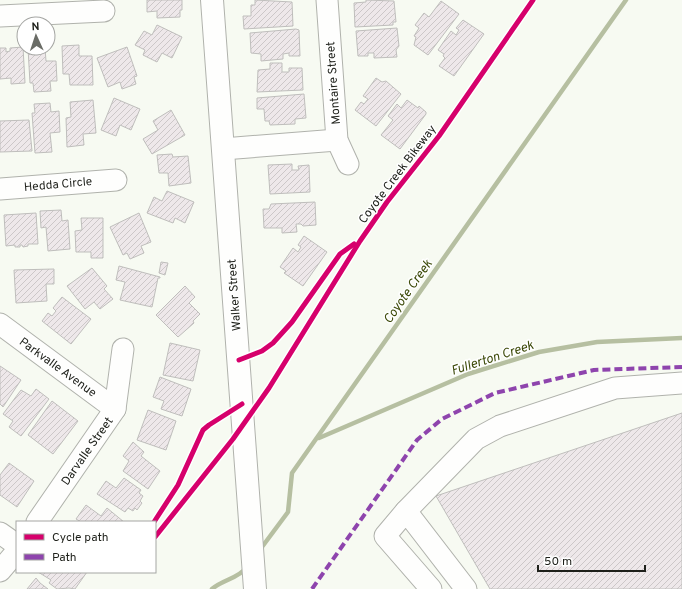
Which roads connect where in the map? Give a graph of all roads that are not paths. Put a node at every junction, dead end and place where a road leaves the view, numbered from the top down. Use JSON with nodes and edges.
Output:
{"nodes":[{"id":1,"x":212,"y":0,"type":"edge"},
{"id":2,"x":327,"y":0,"type":"edge"},
{"id":3,"x":104,"y":11,"type":"dead end"},
{"id":4,"x":0,"y":16,"type":"edge"},
{"id":5,"x":337,"y":140,"type":"junction"},
{"id":6,"x":223,"y":149,"type":"junction"},
{"id":7,"x":348,"y":164,"type":"dead end"},
{"id":8,"x":116,"y":180,"type":"dead end"},
{"id":9,"x":0,"y":189,"type":"edge"},
{"id":10,"x":0,"y":324,"type":"edge"},
{"id":11,"x":123,"y":349,"type":"dead end"},
{"id":12,"x":682,"y":383,"type":"edge"},
{"id":13,"x":115,"y":409,"type":"junction"},
{"id":14,"x":406,"y":511,"type":"junction"},
{"id":15,"x":38,"y":521,"type":"edge"},
{"id":16,"x":0,"y":533,"type":"edge"},
{"id":17,"x":16,"y":544,"type":"edge"},
{"id":18,"x":16,"y":552,"type":"edge"},
{"id":19,"x":0,"y":571,"type":"edge"},
{"id":20,"x":255,"y":589,"type":"edge"},
{"id":21,"x":431,"y":589,"type":"edge"},
{"id":22,"x":466,"y":589,"type":"edge"}],
"edges":[{"from":1,"to":6,"type":"main road","name":"Walker Street"},
{"from":2,"to":5,"type":"street","name":"Montaire Street"},
{"from":3,"to":4,"type":"street"},
{"from":5,"to":6,"type":"street"},
{"from":5,"to":7,"type":"street","name":"Montaire Street"},
{"from":6,"to":20,"type":"main road","name":"Walker Street"},
{"from":8,"to":9,"type":"street","name":"Hedda Circle"},
{"from":10,"to":13,"type":"street","name":"Parkvalle Avenue"},
{"from":11,"to":13,"type":"street","name":"Darvalle Street"},
{"from":12,"to":14,"type":"street"},
{"from":13,"to":15,"type":"street","name":"Darvalle Street"},
{"from":14,"to":21,"type":"street"},
{"from":14,"to":22,"type":"street"},
{"from":16,"to":17,"type":"street"},
{"from":18,"to":19,"type":"street"}]}
